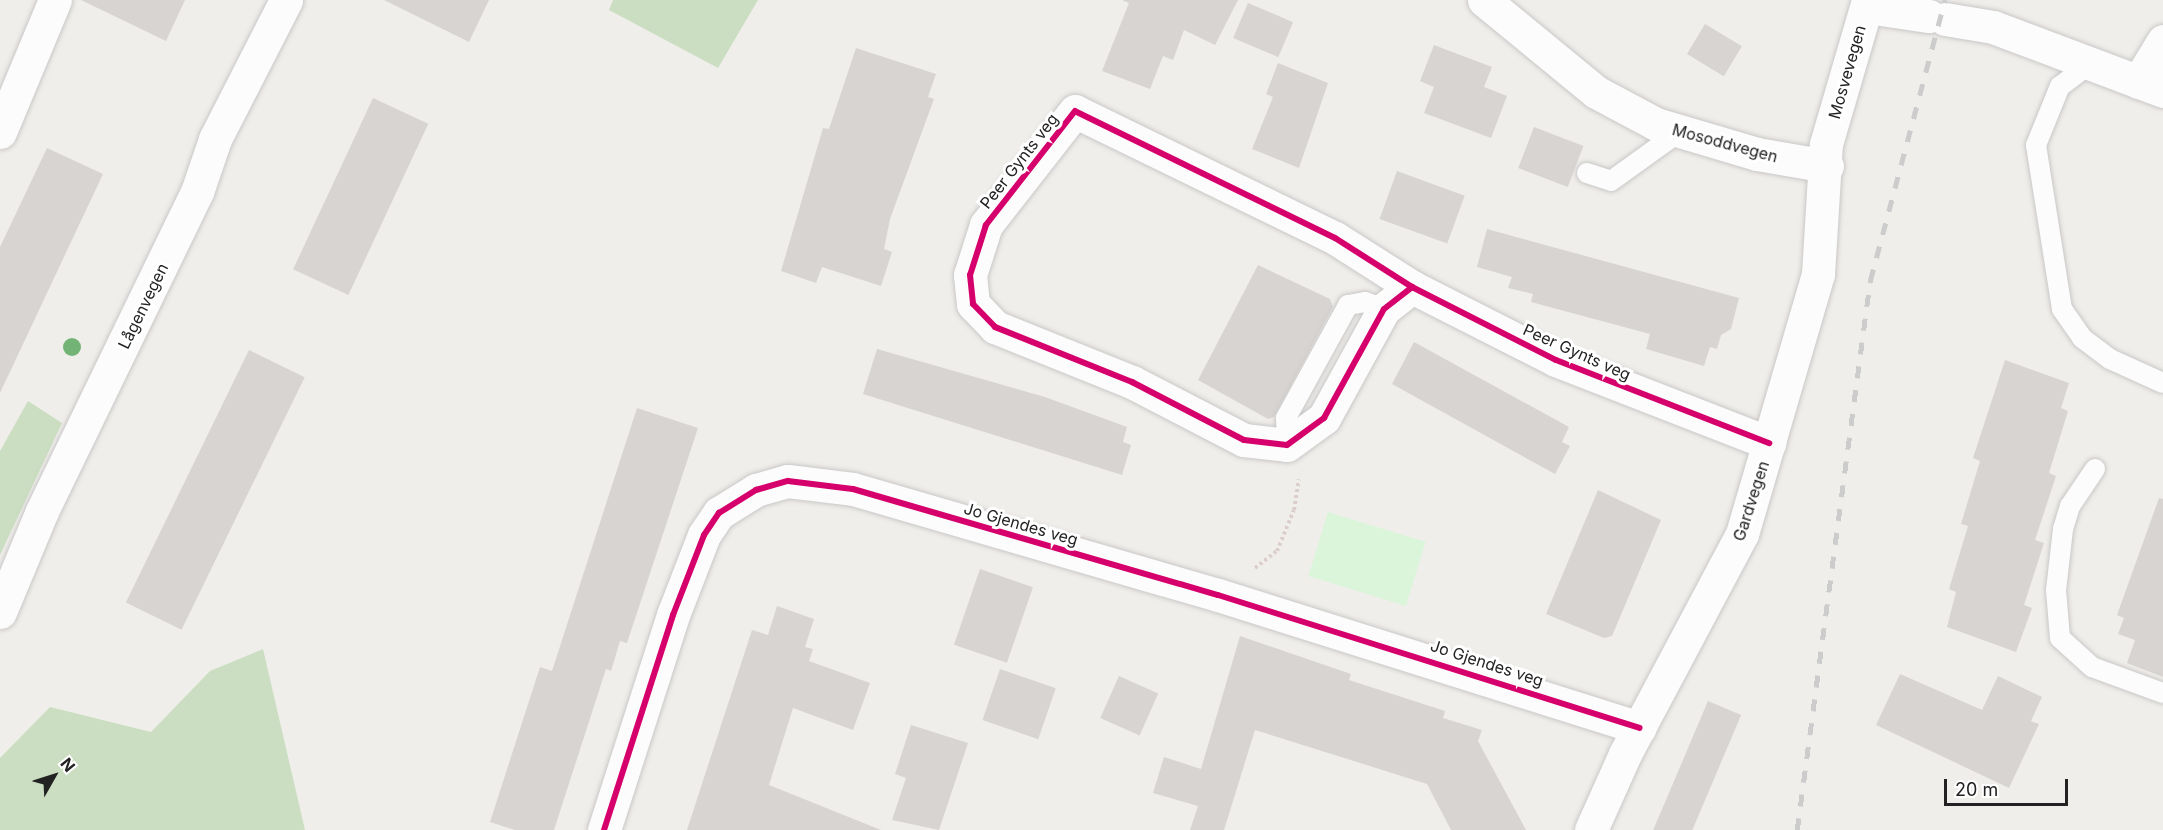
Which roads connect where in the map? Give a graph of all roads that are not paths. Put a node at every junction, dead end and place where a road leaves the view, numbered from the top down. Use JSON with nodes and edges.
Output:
{"nodes":[{"id":1,"x":55,"y":0,"type":"edge"},
{"id":2,"x":286,"y":0,"type":"edge"},
{"id":3,"x":1484,"y":0,"type":"edge"},
{"id":4,"x":1509,"y":0,"type":"edge"},
{"id":5,"x":1867,"y":3,"type":"edge"},
{"id":6,"x":1518,"y":31,"type":"junction"},
{"id":7,"x":2163,"y":41,"type":"edge"},
{"id":8,"x":2091,"y":63,"type":"junction"},
{"id":9,"x":2150,"y":87,"type":"edge"},
{"id":10,"x":0,"y":132,"type":"edge"},
{"id":11,"x":1679,"y":132,"type":"junction"},
{"id":12,"x":1826,"y":155,"type":"junction"},
{"id":13,"x":1587,"y":173,"type":"dead end"},
{"id":14,"x":1412,"y":287,"type":"junction"},
{"id":15,"x":2163,"y":383,"type":"edge"},
{"id":16,"x":1769,"y":443,"type":"junction"},
{"id":17,"x":2095,"y":469,"type":"dead end"},
{"id":18,"x":0,"y":612,"type":"edge"},
{"id":19,"x":2163,"y":693,"type":"edge"},
{"id":20,"x":1640,"y":728,"type":"junction"},
{"id":21,"x":604,"y":830,"type":"edge"},
{"id":22,"x":1591,"y":830,"type":"edge"}],
"edges":[{"from":1,"to":10,"type":"street"},
{"from":2,"to":18,"type":"street","name":"Lågenvegen"},
{"from":3,"to":6,"type":"street","name":"Mosoddvegen"},
{"from":4,"to":6,"type":"street"},
{"from":5,"to":8,"type":"street"},
{"from":5,"to":12,"type":"street","name":"Mosvevegen"},
{"from":6,"to":11,"type":"street","name":"Mosoddvegen"},
{"from":7,"to":9,"type":"street"},
{"from":8,"to":9,"type":"street"},
{"from":8,"to":15,"type":"lane"},
{"from":11,"to":12,"type":"street","name":"Mosoddvegen"},
{"from":11,"to":13,"type":"lane"},
{"from":12,"to":16,"type":"street","name":"Gardvegen"},
{"from":14,"to":14,"type":"street","name":"Peer Gynts veg"},
{"from":14,"to":16,"type":"street","name":"Peer Gynts veg"},
{"from":16,"to":20,"type":"street","name":"Gardvegen"},
{"from":17,"to":19,"type":"lane"},
{"from":20,"to":21,"type":"street","name":"Jo Gjendes veg"},
{"from":20,"to":22,"type":"street","name":"Gardvegen"}]}
